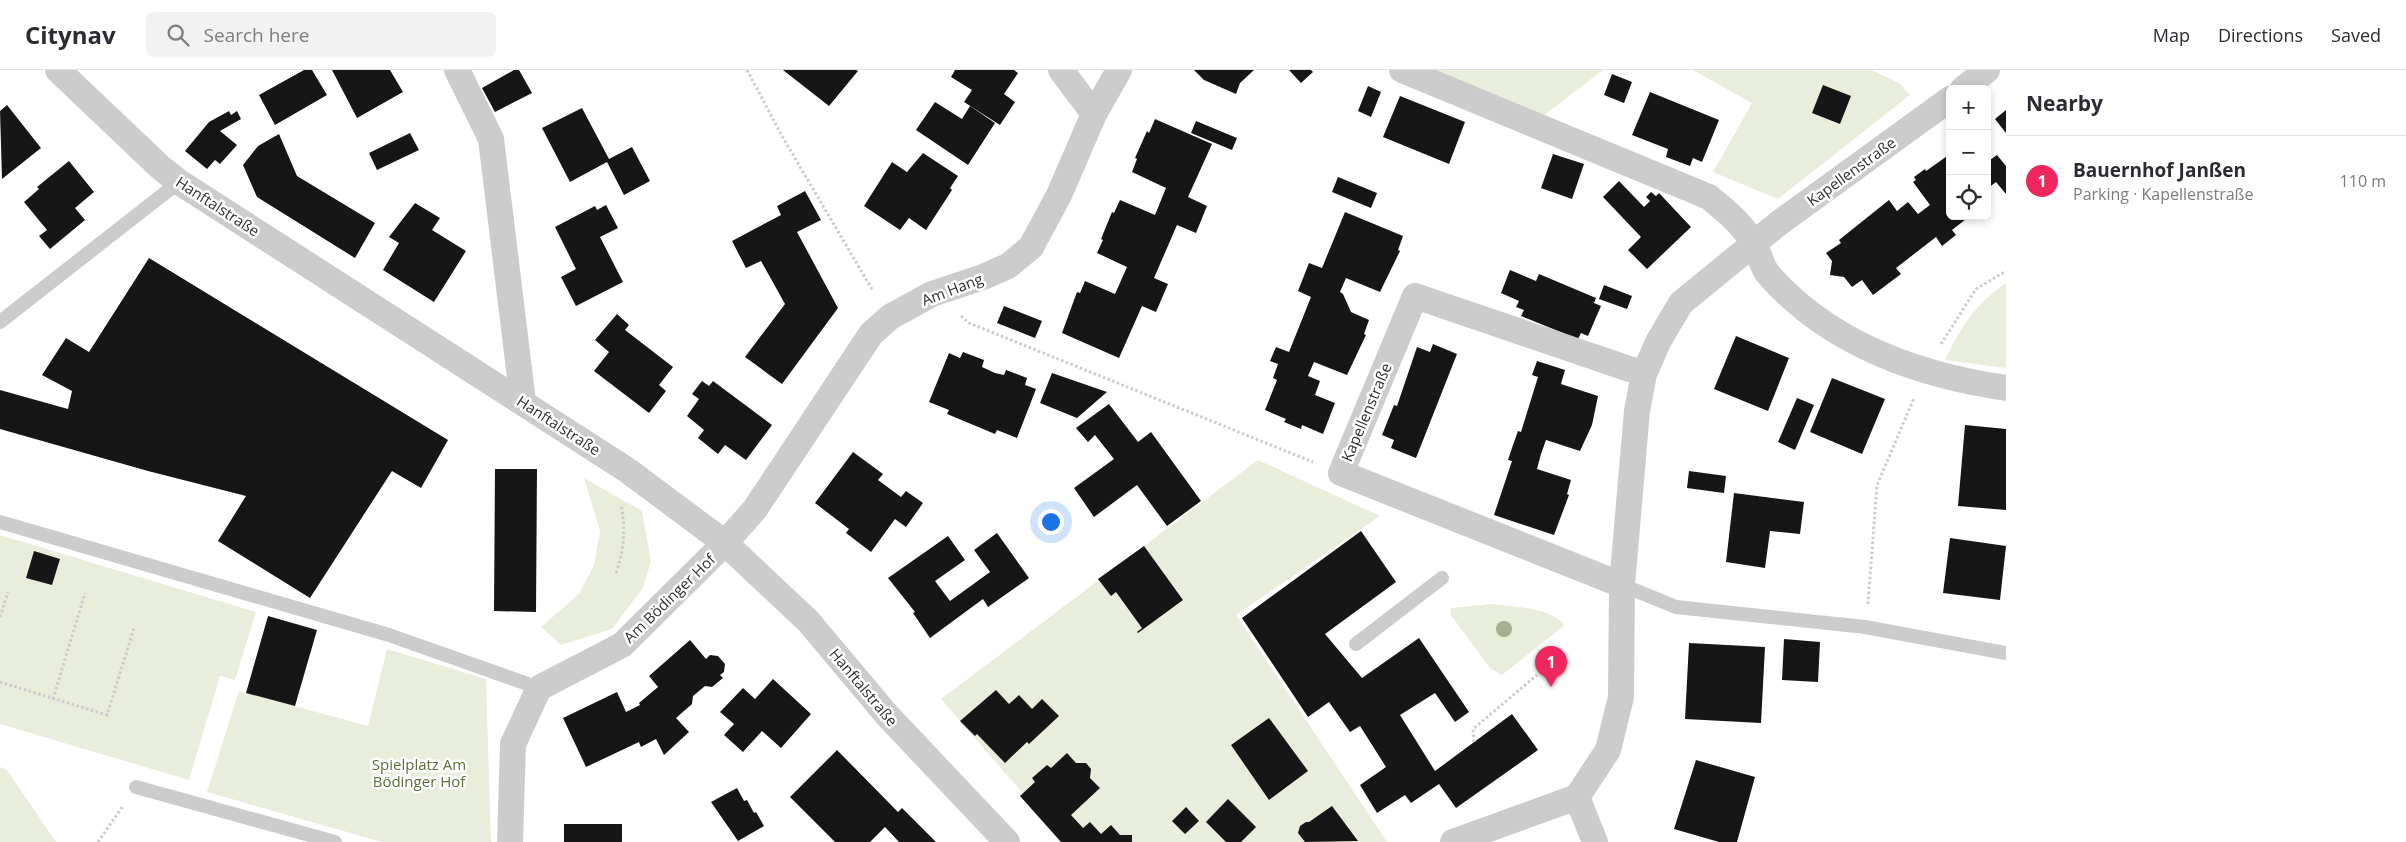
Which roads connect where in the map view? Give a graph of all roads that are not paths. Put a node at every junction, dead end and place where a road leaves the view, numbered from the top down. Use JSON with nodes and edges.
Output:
{"nodes":[{"id":1,"x":58,"y":70,"type":"edge"},
{"id":2,"x":457,"y":70,"type":"edge"},
{"id":3,"x":1061,"y":70,"type":"edge"},
{"id":4,"x":1119,"y":70,"type":"edge"},
{"id":5,"x":1402,"y":70,"type":"edge"},
{"id":6,"x":1987,"y":70,"type":"edge"},
{"id":7,"x":1968,"y":85,"type":"edge"},
{"id":8,"x":1946,"y":102,"type":"edge"},
{"id":9,"x":1094,"y":114,"type":"junction"},
{"id":10,"x":179,"y":182,"type":"junction"},
{"id":11,"x":1754,"y":245,"type":"junction"},
{"id":12,"x":0,"y":322,"type":"edge"},
{"id":13,"x":1644,"y":374,"type":"junction"},
{"id":14,"x":2006,"y":388,"type":"edge"},
{"id":15,"x":523,"y":402,"type":"junction"},
{"id":16,"x":0,"y":522,"type":"edge"},
{"id":17,"x":725,"y":543,"type":"junction"},
{"id":18,"x":1442,"y":578,"type":"dead end"},
{"id":19,"x":1622,"y":585,"type":"junction"},
{"id":20,"x":1356,"y":644,"type":"dead end"},
{"id":21,"x":2006,"y":652,"type":"edge"},
{"id":22,"x":539,"y":688,"type":"junction"},
{"id":23,"x":136,"y":787,"type":"road end"},
{"id":24,"x":1577,"y":797,"type":"junction"},
{"id":25,"x":335,"y":842,"type":"edge"},
{"id":26,"x":510,"y":842,"type":"edge"},
{"id":27,"x":1008,"y":842,"type":"edge"},
{"id":28,"x":1453,"y":842,"type":"edge"},
{"id":29,"x":1595,"y":842,"type":"edge"}],
"edges":[{"from":1,"to":10,"type":"street","name":"Hanftalstraße"},
{"from":2,"to":15,"type":"street"},
{"from":3,"to":9,"type":"street"},
{"from":4,"to":9,"type":"street","name":"Am Hang"},
{"from":5,"to":11,"type":"street"},
{"from":6,"to":7,"type":"street"},
{"from":8,"to":11,"type":"street","name":"Kapellenstraße"},
{"from":9,"to":17,"type":"street","name":"Am Hang"},
{"from":10,"to":12,"type":"lane"},
{"from":10,"to":15,"type":"street","name":"Hanftalstraße"},
{"from":11,"to":13,"type":"street","name":"Kapellenstraße"},
{"from":11,"to":14,"type":"street"},
{"from":13,"to":19,"type":"street","name":"Kapellenstraße"},
{"from":13,"to":19,"type":"street","name":"Kapellenstraße"},
{"from":15,"to":17,"type":"street","name":"Hanftalstraße"},
{"from":16,"to":22,"type":"lane"},
{"from":17,"to":22,"type":"street","name":"Am Bödinger Hof"},
{"from":17,"to":27,"type":"street","name":"Hanftalstraße"},
{"from":18,"to":20,"type":"lane"},
{"from":19,"to":21,"type":"lane"},
{"from":19,"to":24,"type":"street","name":"Kapellenstraße"},
{"from":22,"to":26,"type":"street"},
{"from":23,"to":25,"type":"lane"},
{"from":24,"to":28,"type":"street"},
{"from":24,"to":29,"type":"street"}]}
